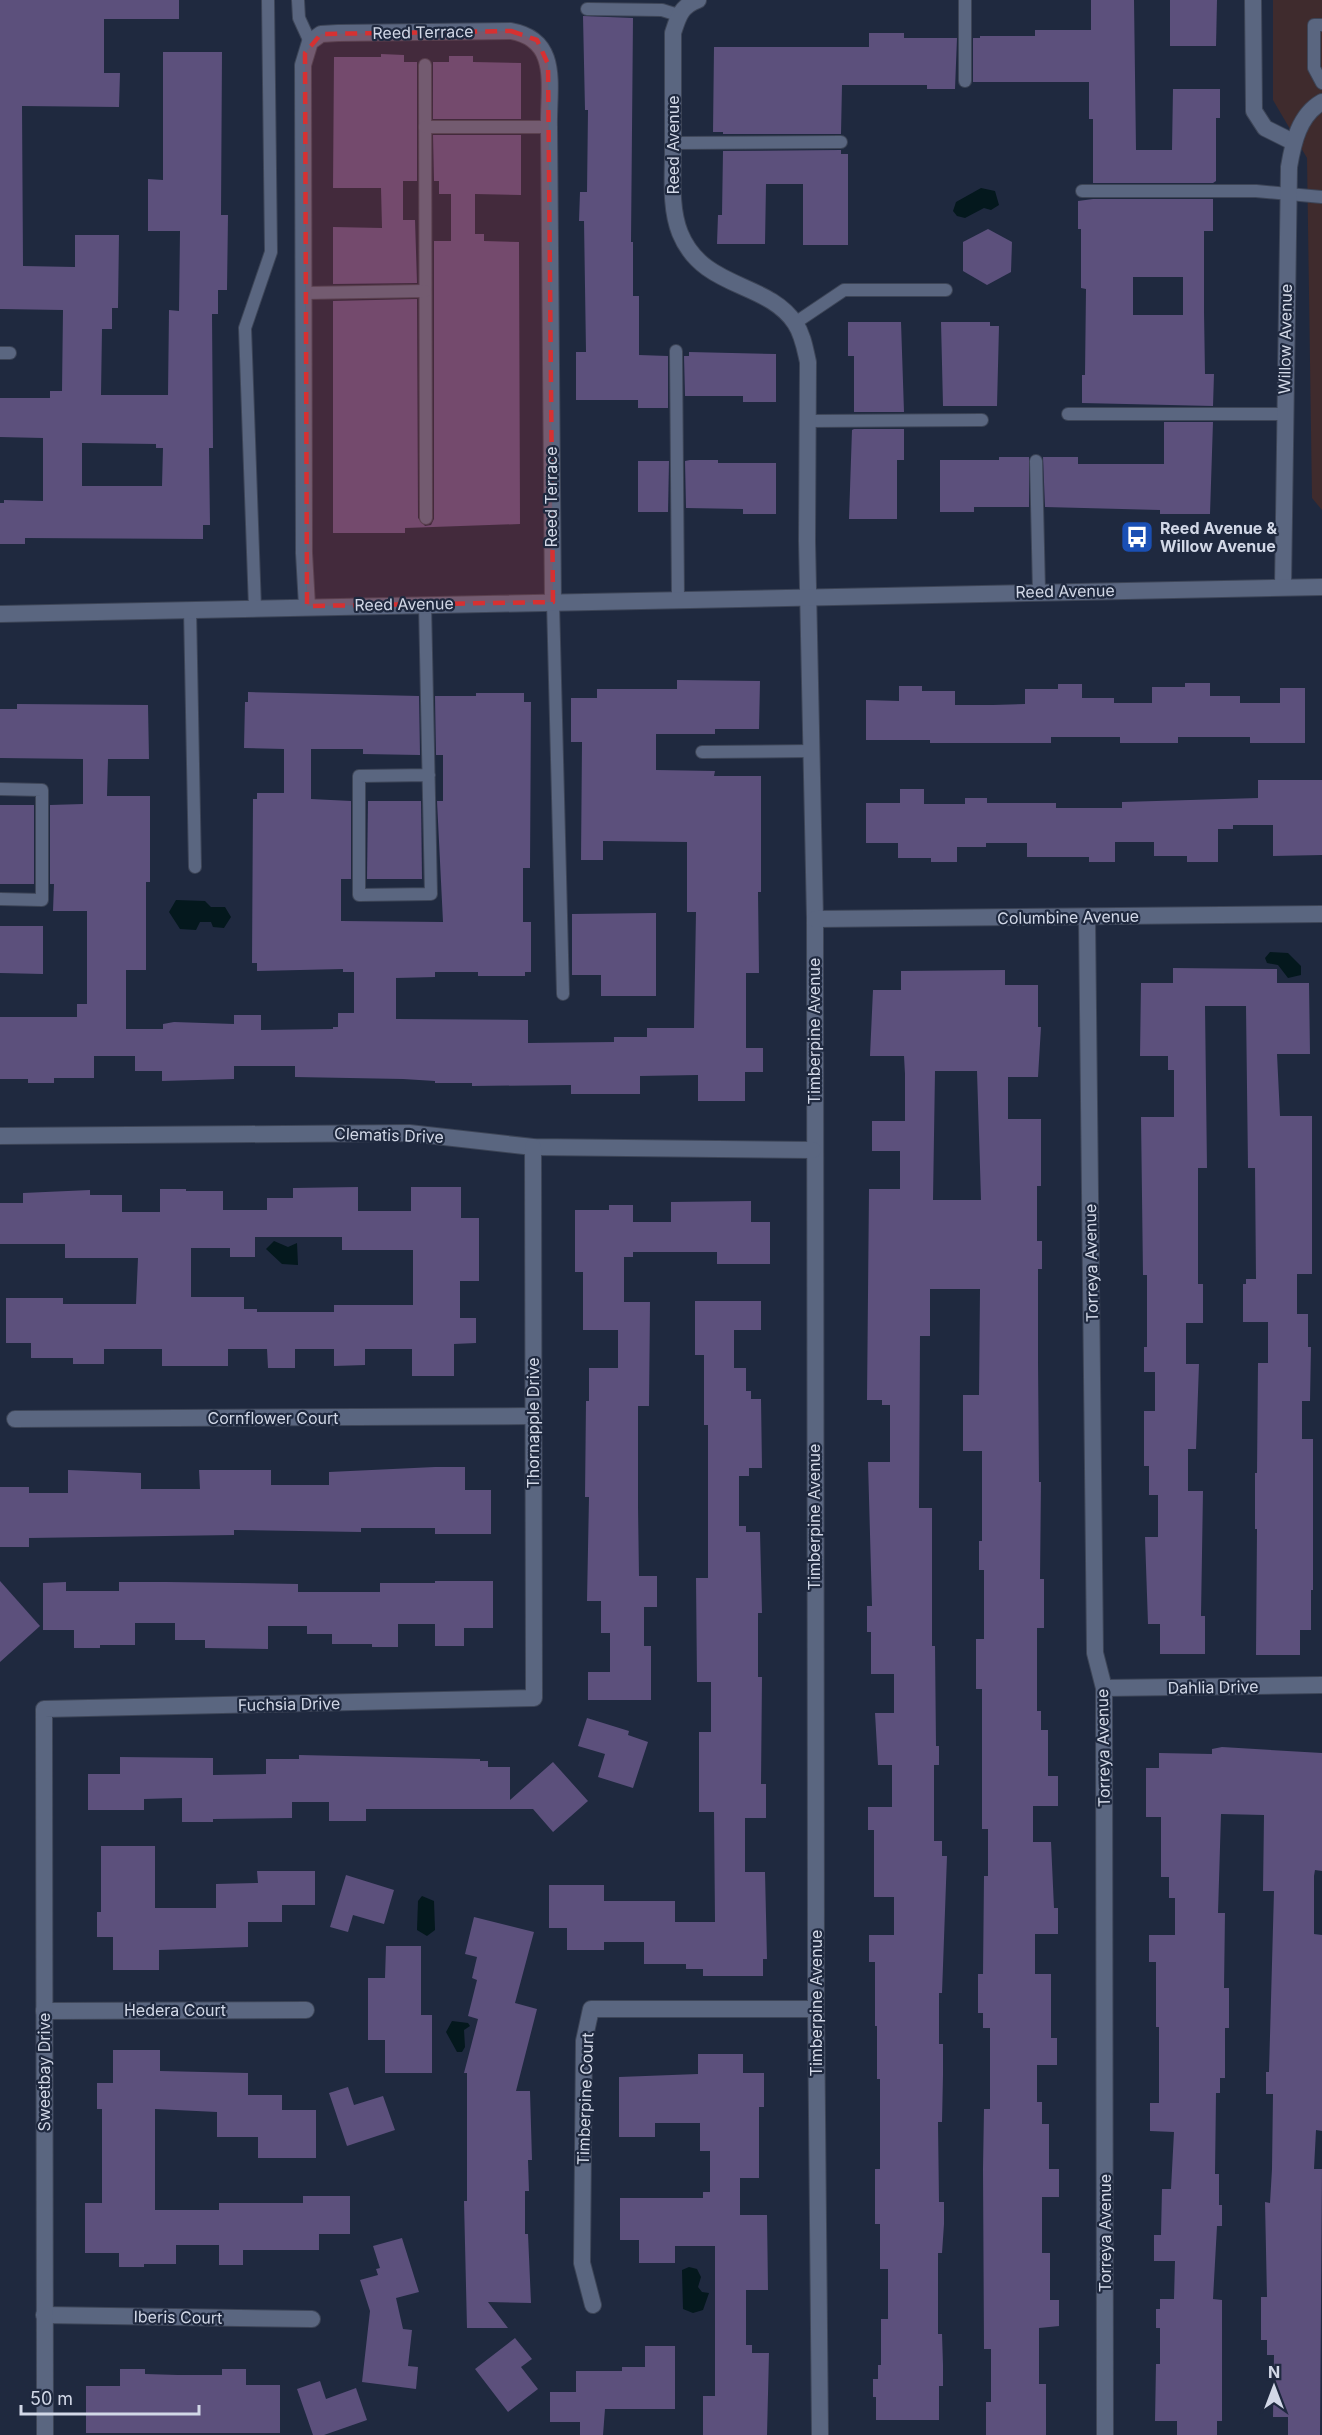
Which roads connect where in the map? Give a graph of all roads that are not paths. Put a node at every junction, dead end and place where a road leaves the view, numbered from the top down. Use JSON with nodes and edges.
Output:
{"nodes":[{"id":1,"x":268,"y":0,"type":"edge"},
{"id":2,"x":298,"y":0,"type":"edge"},
{"id":3,"x":698,"y":0,"type":"edge"},
{"id":4,"x":965,"y":0,"type":"edge"},
{"id":5,"x":1253,"y":0,"type":"edge"},
{"id":6,"x":587,"y":9,"type":"dead end"},
{"id":7,"x":678,"y":15,"type":"junction"},
{"id":8,"x":1322,"y":25,"type":"edge"},
{"id":9,"x":310,"y":42,"type":"junction"},
{"id":10,"x":425,"y":65,"type":"dead end"},
{"id":11,"x":965,"y":81,"type":"dead end"},
{"id":12,"x":1322,"y":83,"type":"edge"},
{"id":13,"x":1322,"y":102,"type":"edge"},
{"id":14,"x":425,"y":127,"type":"junction"},
{"id":15,"x":549,"y":127,"type":"junction"},
{"id":16,"x":841,"y":142,"type":"dead end"},
{"id":17,"x":1293,"y":142,"type":"junction"},
{"id":18,"x":673,"y":143,"type":"junction"},
{"id":19,"x":1082,"y":191,"type":"dead end"},
{"id":20,"x":1287,"y":194,"type":"junction"},
{"id":21,"x":1322,"y":198,"type":"edge"},
{"id":22,"x":945,"y":290,"type":"dead end"},
{"id":23,"x":425,"y":291,"type":"junction"},
{"id":24,"x":304,"y":293,"type":"junction"},
{"id":25,"x":795,"y":323,"type":"junction"},
{"id":26,"x":676,"y":351,"type":"dead end"},
{"id":27,"x":1068,"y":414,"type":"dead end"},
{"id":28,"x":1284,"y":414,"type":"junction"},
{"id":29,"x":982,"y":420,"type":"dead end"},
{"id":30,"x":808,"y":421,"type":"junction"},
{"id":31,"x":1036,"y":461,"type":"dead end"},
{"id":32,"x":426,"y":518,"type":"dead end"},
{"id":33,"x":1322,"y":586,"type":"edge"},
{"id":34,"x":1283,"y":587,"type":"junction"},
{"id":35,"x":1039,"y":591,"type":"junction"},
{"id":36,"x":809,"y":598,"type":"junction"},
{"id":37,"x":678,"y":600,"type":"junction"},
{"id":38,"x":553,"y":602,"type":"junction"},
{"id":39,"x":425,"y":604,"type":"junction"},
{"id":40,"x":307,"y":606,"type":"junction"},
{"id":41,"x":255,"y":608,"type":"junction"},
{"id":42,"x":190,"y":609,"type":"junction"},
{"id":43,"x":0,"y":614,"type":"edge"},
{"id":44,"x":812,"y":751,"type":"junction"},
{"id":45,"x":702,"y":752,"type":"dead end"},
{"id":46,"x":429,"y":776,"type":"junction"},
{"id":47,"x":0,"y":789,"type":"edge"},
{"id":48,"x":195,"y":867,"type":"dead end"},
{"id":49,"x":0,"y":900,"type":"edge"},
{"id":50,"x":1322,"y":914,"type":"edge"},
{"id":51,"x":1087,"y":917,"type":"junction"},
{"id":52,"x":815,"y":919,"type":"junction"},
{"id":53,"x":562,"y":994,"type":"dead end"},
{"id":54,"x":0,"y":1136,"type":"edge"},
{"id":55,"x":533,"y":1147,"type":"junction"},
{"id":56,"x":813,"y":1150,"type":"junction"},
{"id":57,"x":532,"y":1416,"type":"junction"},
{"id":58,"x":15,"y":1419,"type":"dead end"},
{"id":59,"x":1322,"y":1685,"type":"edge"},
{"id":60,"x":1104,"y":1688,"type":"junction"},
{"id":61,"x":534,"y":1698,"type":"joint"},
{"id":62,"x":44,"y":1709,"type":"joint"},
{"id":63,"x":816,"y":2009,"type":"junction"},
{"id":64,"x":306,"y":2010,"type":"dead end"},
{"id":65,"x":44,"y":2011,"type":"junction"},
{"id":66,"x":593,"y":2305,"type":"dead end"},
{"id":67,"x":44,"y":2315,"type":"junction"},
{"id":68,"x":312,"y":2319,"type":"dead end"},
{"id":69,"x":45,"y":2435,"type":"edge"},
{"id":70,"x":820,"y":2435,"type":"edge"},
{"id":71,"x":1105,"y":2435,"type":"edge"}],
"edges":[{"from":1,"to":41,"type":"lane"},
{"from":2,"to":9,"type":"lane"},
{"from":3,"to":7,"type":"street"},
{"from":4,"to":11,"type":"lane"},
{"from":5,"to":17,"type":"street"},
{"from":6,"to":7,"type":"lane"},
{"from":7,"to":18,"type":"street","name":"Reed Avenue"},
{"from":8,"to":12,"type":"lane"},
{"from":9,"to":15,"type":"street","name":"Reed Terrace"},
{"from":9,"to":24,"type":"street"},
{"from":10,"to":14,"type":"lane"},
{"from":13,"to":17,"type":"street","name":"Willow Avenue"},
{"from":14,"to":15,"type":"lane"},
{"from":14,"to":23,"type":"lane"},
{"from":15,"to":38,"type":"street","name":"Reed Terrace"},
{"from":16,"to":18,"type":"lane"},
{"from":17,"to":20,"type":"street","name":"Willow Avenue"},
{"from":18,"to":25,"type":"street","name":"Reed Avenue"},
{"from":19,"to":20,"type":"lane"},
{"from":20,"to":21,"type":"lane"},
{"from":20,"to":28,"type":"street","name":"Willow Avenue"},
{"from":22,"to":25,"type":"lane"},
{"from":23,"to":24,"type":"lane"},
{"from":23,"to":32,"type":"lane"},
{"from":24,"to":40,"type":"street"},
{"from":25,"to":30,"type":"street","name":"Reed Avenue"},
{"from":26,"to":37,"type":"lane"},
{"from":27,"to":28,"type":"lane"},
{"from":28,"to":34,"type":"street","name":"Willow Avenue"},
{"from":29,"to":30,"type":"lane"},
{"from":30,"to":36,"type":"street","name":"Reed Avenue"},
{"from":31,"to":35,"type":"lane"},
{"from":33,"to":34,"type":"street","name":"Reed Avenue"},
{"from":34,"to":35,"type":"street","name":"Reed Avenue"},
{"from":35,"to":36,"type":"street","name":"Reed Avenue"},
{"from":36,"to":37,"type":"street","name":"Reed Avenue"},
{"from":36,"to":44,"type":"street","name":"Timberpine Avenue"},
{"from":37,"to":38,"type":"street","name":"Reed Avenue"},
{"from":38,"to":39,"type":"street","name":"Reed Avenue"},
{"from":38,"to":53,"type":"lane"},
{"from":39,"to":40,"type":"street","name":"Reed Avenue"},
{"from":39,"to":46,"type":"lane"},
{"from":40,"to":41,"type":"street","name":"Reed Avenue"},
{"from":41,"to":42,"type":"street","name":"Reed Avenue"},
{"from":42,"to":43,"type":"street","name":"Reed Avenue"},
{"from":42,"to":48,"type":"lane"},
{"from":44,"to":45,"type":"lane"},
{"from":44,"to":52,"type":"street","name":"Timberpine Avenue"},
{"from":46,"to":46,"type":"lane"},
{"from":47,"to":49,"type":"lane"},
{"from":50,"to":51,"type":"street","name":"Columbine Avenue"},
{"from":51,"to":52,"type":"street","name":"Columbine Avenue"},
{"from":51,"to":60,"type":"street","name":"Torreya Avenue"},
{"from":52,"to":56,"type":"street","name":"Timberpine Avenue"},
{"from":54,"to":55,"type":"street","name":"Clematis Drive"},
{"from":55,"to":56,"type":"street","name":"Clematis Drive"},
{"from":55,"to":57,"type":"street","name":"Thornapple Drive"},
{"from":56,"to":63,"type":"street","name":"Timberpine Avenue"},
{"from":57,"to":58,"type":"street","name":"Cornflower Court"},
{"from":57,"to":61,"type":"street","name":"Thornapple Drive"},
{"from":59,"to":60,"type":"street","name":"Dahlia Drive"},
{"from":60,"to":71,"type":"street","name":"Torreya Avenue"},
{"from":61,"to":62,"type":"street","name":"Fuchsia Drive"},
{"from":62,"to":65,"type":"street","name":"Sweetbay Drive"},
{"from":63,"to":66,"type":"street","name":"Timberpine Court"},
{"from":63,"to":70,"type":"street","name":"Timberpine Avenue"},
{"from":64,"to":65,"type":"street","name":"Hedera Court"},
{"from":65,"to":67,"type":"street","name":"Sweetbay Drive"},
{"from":67,"to":68,"type":"street","name":"Iberis Court"},
{"from":67,"to":69,"type":"street","name":"Sweetbay Drive"}]}
